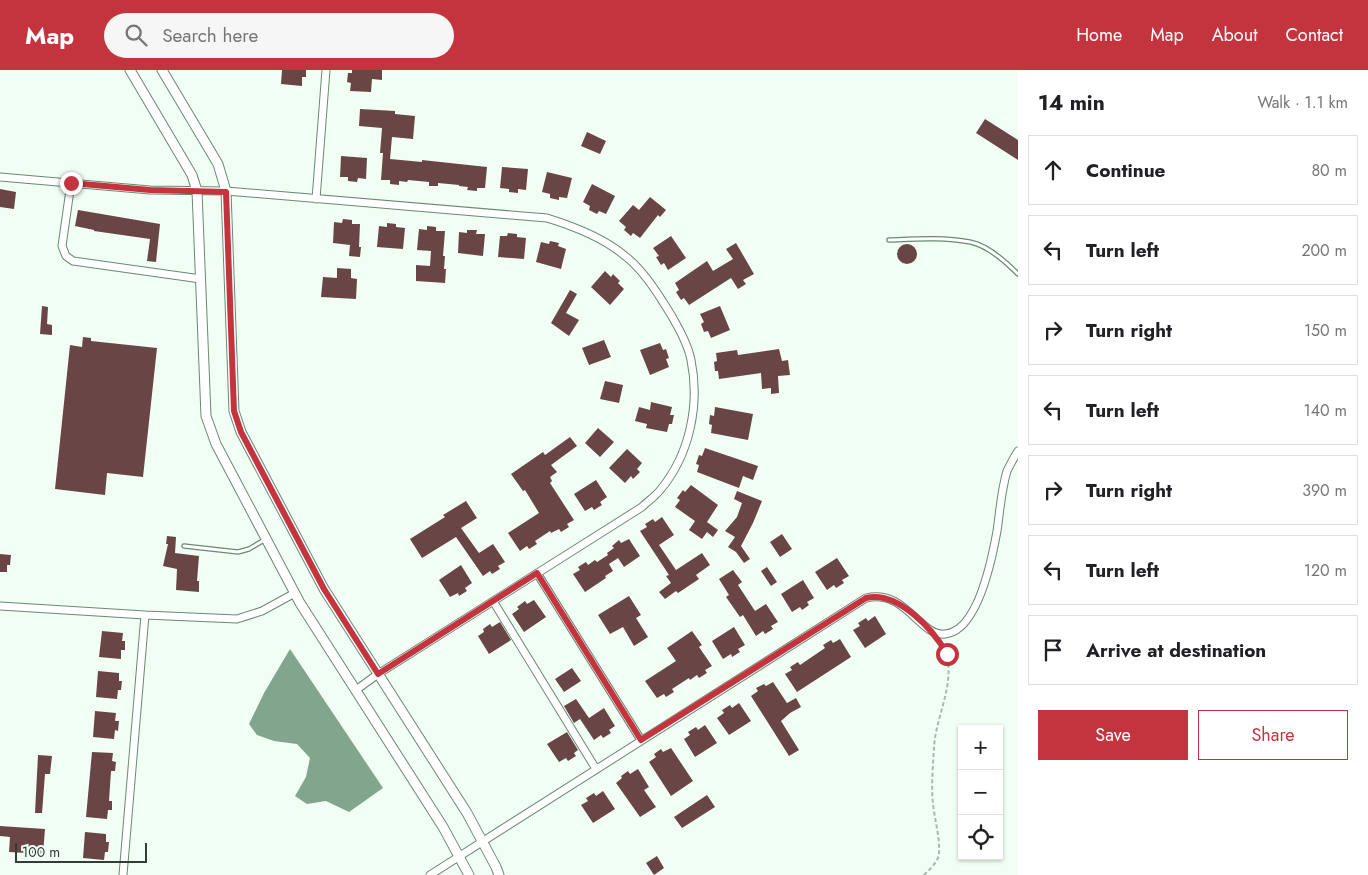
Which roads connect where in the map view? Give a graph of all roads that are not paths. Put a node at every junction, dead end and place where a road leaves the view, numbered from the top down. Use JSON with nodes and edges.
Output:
{"nodes":[{"id":1,"x":130,"y":70,"type":"edge"},
{"id":2,"x":162,"y":70,"type":"edge"},
{"id":3,"x":326,"y":70,"type":"edge"},
{"id":4,"x":0,"y":177,"type":"edge"},
{"id":5,"x":71,"y":183,"type":"junction"},
{"id":6,"x":197,"y":190,"type":"junction"},
{"id":7,"x":226,"y":192,"type":"junction"},
{"id":8,"x":316,"y":199,"type":"junction"},
{"id":9,"x":888,"y":240,"type":"dead end"},
{"id":10,"x":1018,"y":274,"type":"edge"},
{"id":11,"x":201,"y":280,"type":"junction"},
{"id":12,"x":1018,"y":451,"type":"edge"},
{"id":13,"x":266,"y":539,"type":"junction"},
{"id":14,"x":184,"y":546,"type":"dead end"},
{"id":15,"x":537,"y":573,"type":"junction"},
{"id":16,"x":295,"y":593,"type":"junction"},
{"id":17,"x":493,"y":601,"type":"junction"},
{"id":18,"x":0,"y":606,"type":"edge"},
{"id":19,"x":146,"y":615,"type":"junction"},
{"id":20,"x":378,"y":674,"type":"junction"},
{"id":21,"x":356,"y":690,"type":"junction"},
{"id":22,"x":641,"y":740,"type":"junction"},
{"id":23,"x":596,"y":769,"type":"junction"},
{"id":24,"x":482,"y":841,"type":"junction"},
{"id":25,"x":459,"y":856,"type":"junction"},
{"id":26,"x":123,"y":875,"type":"edge"},
{"id":27,"x":430,"y":875,"type":"edge"},
{"id":28,"x":469,"y":875,"type":"edge"},
{"id":29,"x":498,"y":875,"type":"edge"}],
"edges":[{"from":1,"to":6,"type":"street"},
{"from":2,"to":7,"type":"street"},
{"from":3,"to":8,"type":"street"},
{"from":4,"to":5,"type":"street"},
{"from":5,"to":6,"type":"street"},
{"from":5,"to":11,"type":"street"},
{"from":6,"to":7,"type":"street"},
{"from":6,"to":11,"type":"street"},
{"from":7,"to":8,"type":"street"},
{"from":7,"to":20,"type":"street"},
{"from":8,"to":15,"type":"street"},
{"from":9,"to":10,"type":"lane"},
{"from":11,"to":13,"type":"street"},
{"from":12,"to":22,"type":"street"},
{"from":13,"to":14,"type":"lane"},
{"from":13,"to":16,"type":"street"},
{"from":15,"to":17,"type":"street"},
{"from":15,"to":22,"type":"street"},
{"from":16,"to":19,"type":"street"},
{"from":16,"to":21,"type":"street"},
{"from":17,"to":20,"type":"street"},
{"from":17,"to":23,"type":"street"},
{"from":18,"to":19,"type":"street"},
{"from":19,"to":26,"type":"street"},
{"from":20,"to":21,"type":"street"},
{"from":20,"to":24,"type":"street"},
{"from":21,"to":25,"type":"street"},
{"from":22,"to":23,"type":"street"},
{"from":23,"to":24,"type":"street"},
{"from":24,"to":25,"type":"street"},
{"from":24,"to":29,"type":"street"},
{"from":25,"to":27,"type":"street"},
{"from":25,"to":28,"type":"street"}]}
